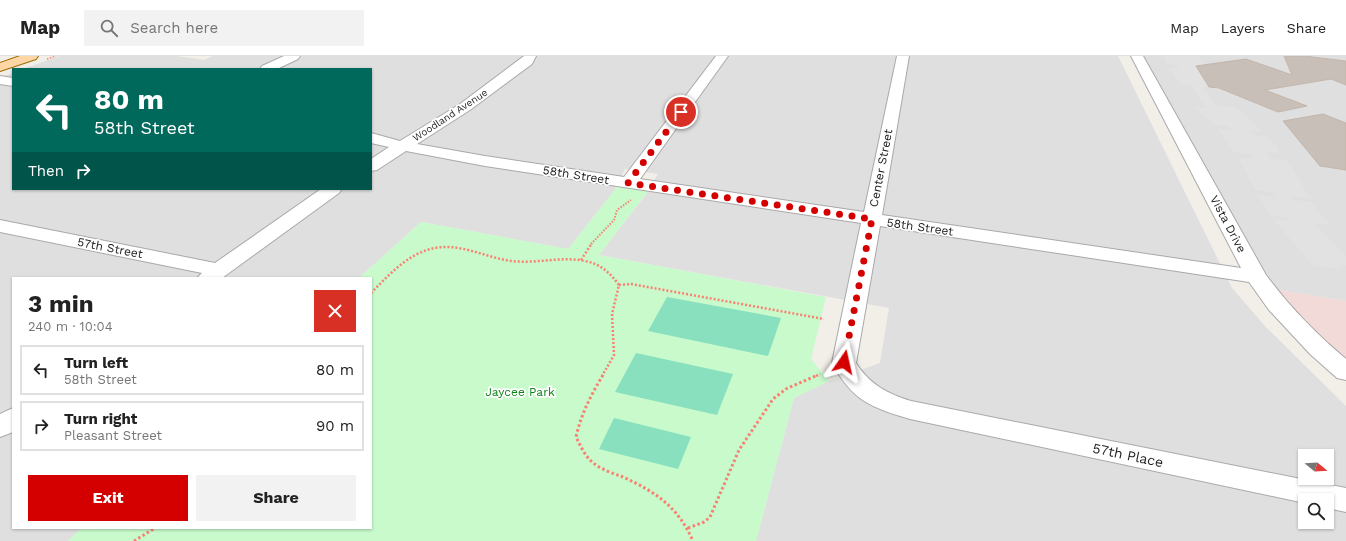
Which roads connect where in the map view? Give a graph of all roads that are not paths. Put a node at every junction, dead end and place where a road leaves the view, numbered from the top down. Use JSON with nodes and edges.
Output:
{"nodes":[{"id":1,"x":32,"y":56,"type":"edge"},
{"id":2,"x":294,"y":56,"type":"edge"},
{"id":3,"x":722,"y":56,"type":"edge"},
{"id":4,"x":903,"y":56,"type":"edge"},
{"id":5,"x":1137,"y":56,"type":"edge"},
{"id":6,"x":528,"y":59,"type":"edge"},
{"id":7,"x":0,"y":67,"type":"edge"},
{"id":8,"x":269,"y":68,"type":"edge"},
{"id":9,"x":0,"y":80,"type":"edge"},
{"id":10,"x":12,"y":82,"type":"edge"},
{"id":11,"x":372,"y":138,"type":"edge"},
{"id":12,"x":404,"y":146,"type":"junction"},
{"id":13,"x":372,"y":165,"type":"edge"},
{"id":14,"x":637,"y":184,"type":"junction"},
{"id":15,"x":332,"y":190,"type":"edge"},
{"id":16,"x":872,"y":219,"type":"junction"},
{"id":17,"x":0,"y":226,"type":"edge"},
{"id":18,"x":213,"y":274,"type":"edge"},
{"id":19,"x":1256,"y":277,"type":"junction"},
{"id":20,"x":1346,"y":372,"type":"edge"},
{"id":21,"x":910,"y":410,"type":"joint"},
{"id":22,"x":12,"y":419,"type":"edge"},
{"id":23,"x":0,"y":427,"type":"edge"},
{"id":24,"x":1346,"y":500,"type":"edge"}],
"edges":[{"from":1,"to":7,"type":"main road"},
{"from":2,"to":8,"type":"street"},
{"from":3,"to":14,"type":"street"},
{"from":4,"to":16,"type":"street","name":"Center Street"},
{"from":5,"to":19,"type":"street","name":"Vista Drive"},
{"from":6,"to":12,"type":"street","name":"Woodland Avenue"},
{"from":9,"to":10,"type":"street"},
{"from":11,"to":12,"type":"street","name":"58th Street"},
{"from":12,"to":13,"type":"street","name":"Woodland Avenue"},
{"from":12,"to":14,"type":"street","name":"58th Street"},
{"from":14,"to":16,"type":"street","name":"58th Street"},
{"from":15,"to":18,"type":"street"},
{"from":16,"to":19,"type":"street","name":"58th Street"},
{"from":16,"to":21,"type":"street","name":"Center Street"},
{"from":17,"to":18,"type":"street","name":"57th Street"},
{"from":19,"to":20,"type":"street","name":"Vista Drive"},
{"from":21,"to":24,"type":"street","name":"57th Place"},
{"from":22,"to":23,"type":"street"}]}
